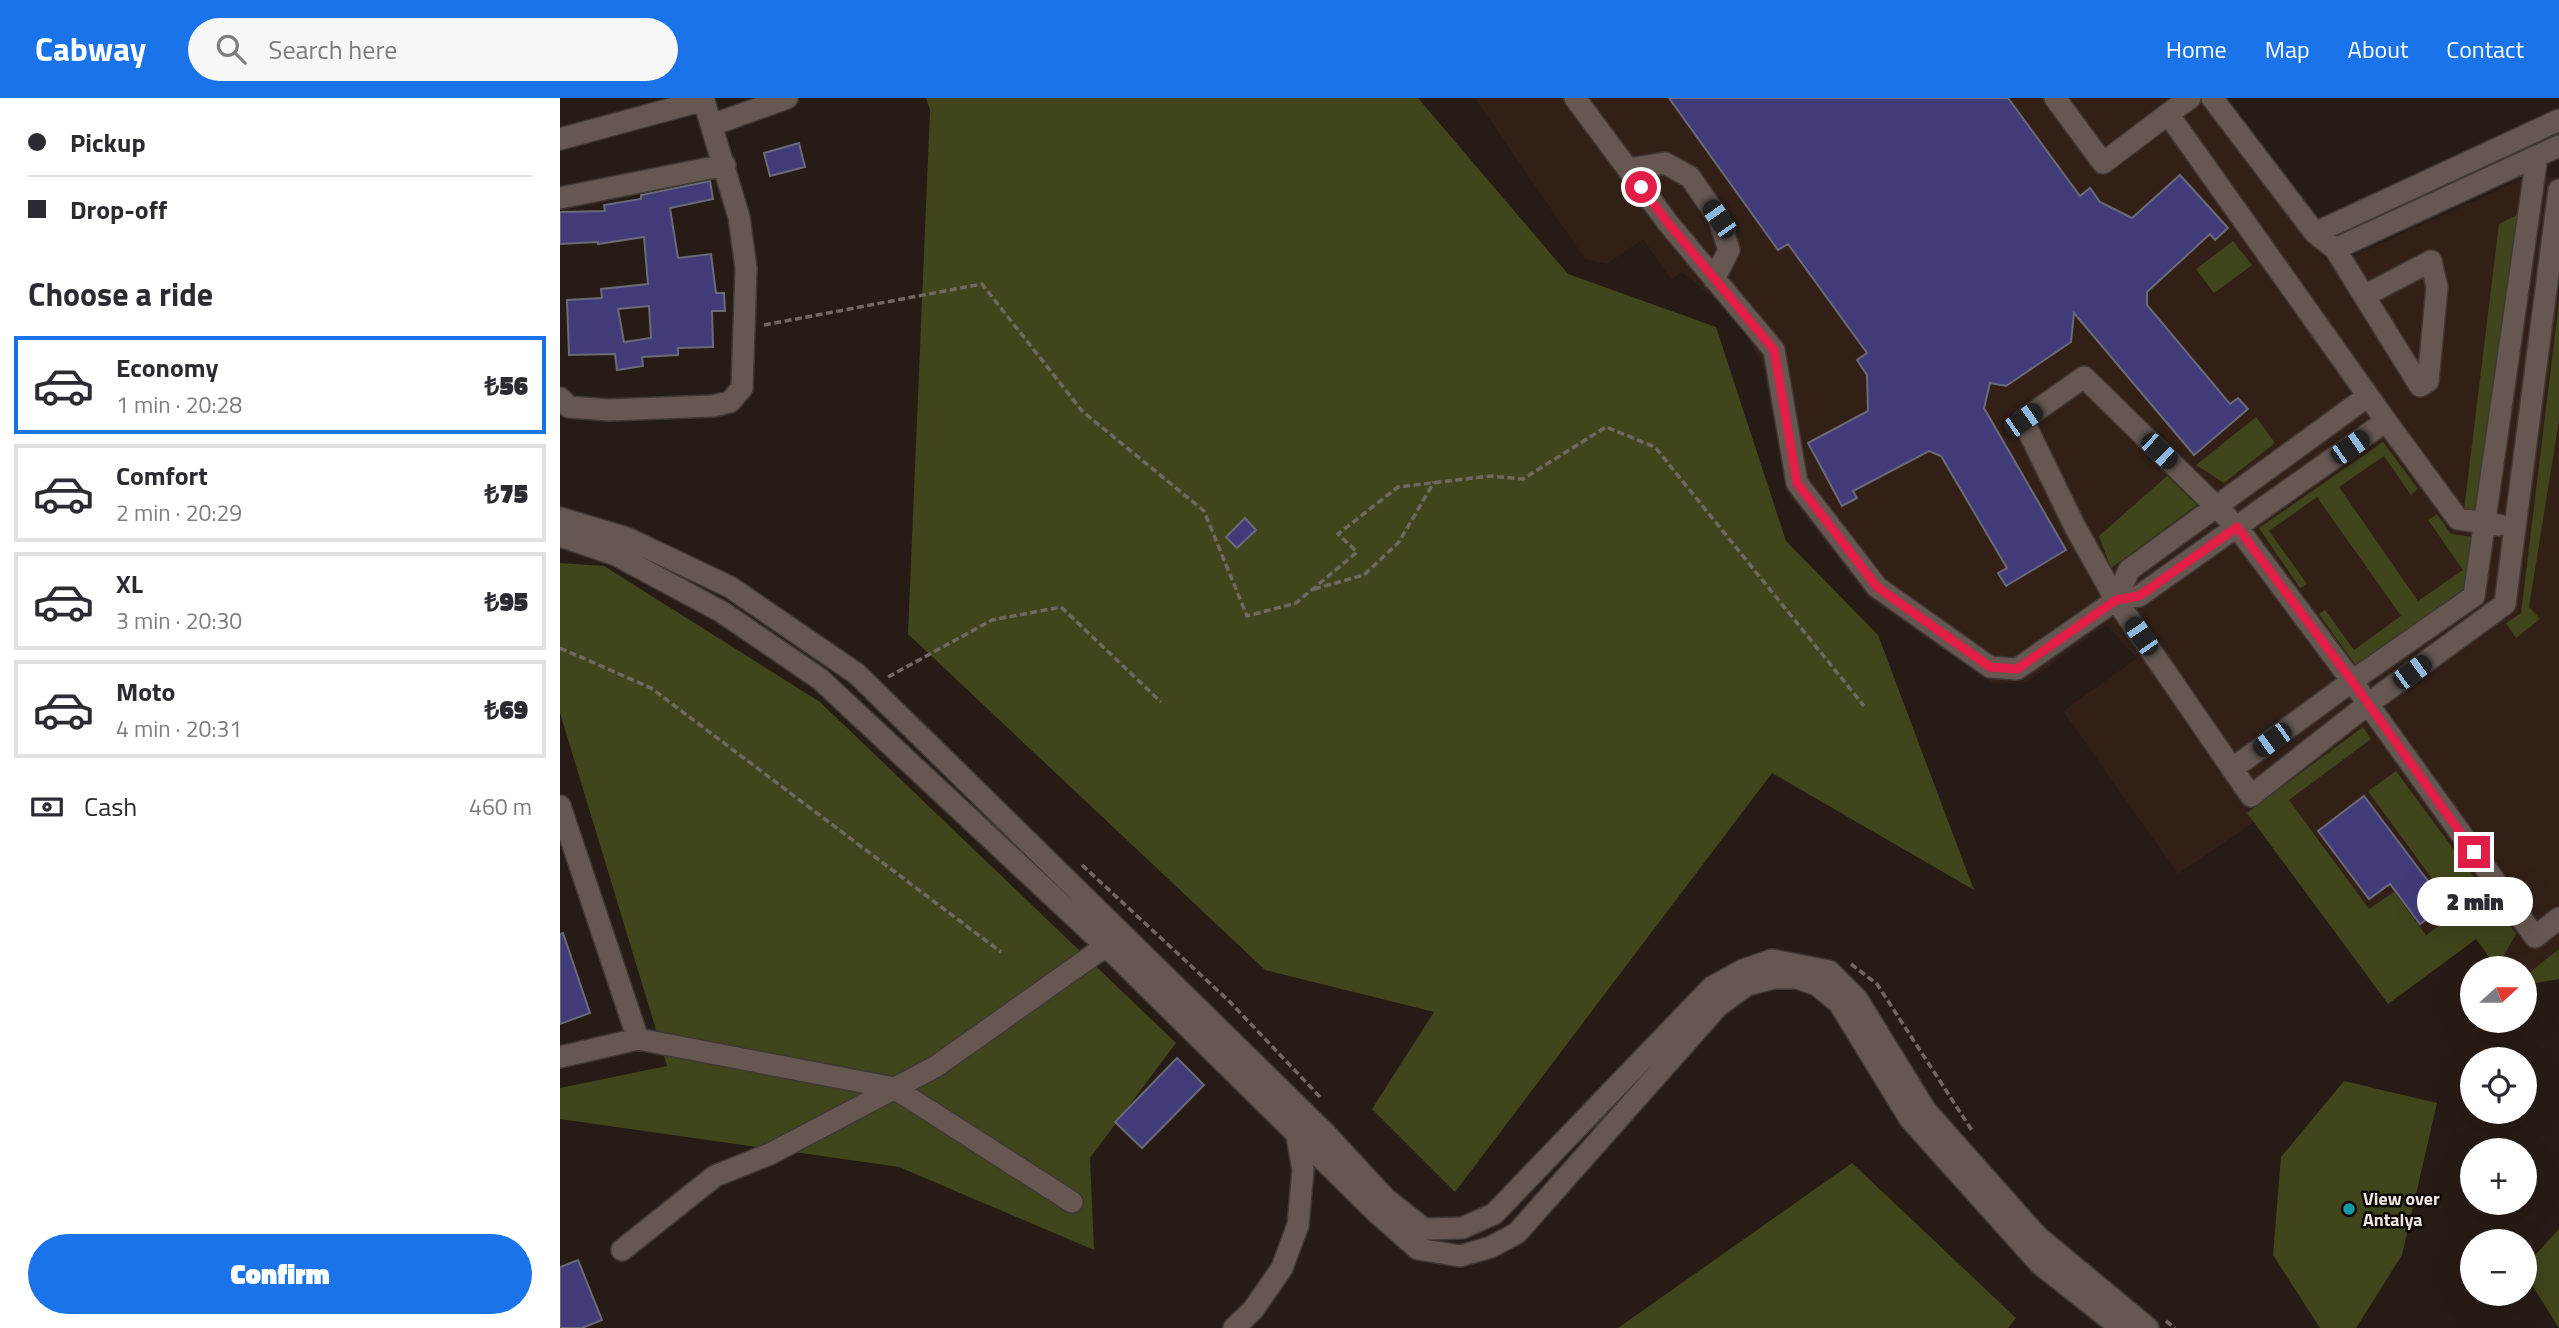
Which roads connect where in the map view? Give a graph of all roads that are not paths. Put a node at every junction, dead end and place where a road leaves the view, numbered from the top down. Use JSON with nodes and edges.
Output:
{"nodes":[{"id":1,"x":787,"y":98,"type":"edge"},
{"id":2,"x":1575,"y":98,"type":"edge"},
{"id":3,"x":2055,"y":98,"type":"edge"},
{"id":4,"x":2190,"y":98,"type":"edge"},
{"id":5,"x":2212,"y":98,"type":"edge"},
{"id":6,"x":704,"y":99,"type":"edge"},
{"id":7,"x":2168,"y":114,"type":"junction"},
{"id":8,"x":2559,"y":120,"type":"edge"},
{"id":9,"x":712,"y":125,"type":"junction"},
{"id":10,"x":560,"y":139,"type":"edge"},
{"id":11,"x":2559,"y":146,"type":"edge"},
{"id":12,"x":2537,"y":156,"type":"junction"},
{"id":13,"x":725,"y":165,"type":"junction"},
{"id":14,"x":1628,"y":169,"type":"junction"},
{"id":15,"x":2559,"y":190,"type":"edge"},
{"id":16,"x":560,"y":198,"type":"edge"},
{"id":17,"x":2315,"y":233,"type":"junction"},
{"id":18,"x":2335,"y":249,"type":"junction"},
{"id":19,"x":2524,"y":250,"type":"junction"},
{"id":20,"x":2555,"y":261,"type":"edge"},
{"id":21,"x":1714,"y":279,"type":"junction"},
{"id":22,"x":2364,"y":296,"type":"junction"},
{"id":23,"x":2368,"y":396,"type":"junction"},
{"id":24,"x":560,"y":398,"type":"edge"},
{"id":25,"x":2386,"y":421,"type":"junction"},
{"id":26,"x":2216,"y":507,"type":"junction"},
{"id":27,"x":560,"y":518,"type":"edge"},
{"id":28,"x":2485,"y":523,"type":"junction"},
{"id":29,"x":2237,"y":527,"type":"junction"},
{"id":30,"x":2515,"y":528,"type":"junction"},
{"id":31,"x":560,"y":536,"type":"edge"},
{"id":32,"x":2116,"y":600,"type":"junction"},
{"id":33,"x":2352,"y":681,"type":"junction"},
{"id":34,"x":2368,"y":704,"type":"junction"},
{"id":35,"x":2232,"y":769,"type":"junction"},
{"id":36,"x":560,"y":806,"type":"edge"},
{"id":37,"x":2559,"y":918,"type":"edge"},
{"id":38,"x":1106,"y":946,"type":"junction"},
{"id":39,"x":638,"y":1039,"type":"junction"},
{"id":40,"x":560,"y":1057,"type":"edge"},
{"id":41,"x":894,"y":1088,"type":"junction"},
{"id":42,"x":1296,"y":1131,"type":"junction"},
{"id":43,"x":1072,"y":1202,"type":"dead end"},
{"id":44,"x":622,"y":1250,"type":"dead end"},
{"id":45,"x":2156,"y":1324,"type":"edge"},
{"id":46,"x":1234,"y":1328,"type":"edge"},
{"id":47,"x":2121,"y":1328,"type":"edge"}],
"edges":[{"from":1,"to":9,"type":"street"},
{"from":2,"to":14,"type":"street"},
{"from":3,"to":7,"type":"street"},
{"from":4,"to":7,"type":"street"},
{"from":5,"to":17,"type":"street"},
{"from":6,"to":9,"type":"street"},
{"from":6,"to":10,"type":"street"},
{"from":7,"to":23,"type":"street"},
{"from":8,"to":17,"type":"street"},
{"from":9,"to":13,"type":"street"},
{"from":11,"to":12,"type":"street"},
{"from":12,"to":18,"type":"street"},
{"from":12,"to":19,"type":"street"},
{"from":13,"to":16,"type":"street"},
{"from":13,"to":24,"type":"street"},
{"from":14,"to":21,"type":"street"},
{"from":14,"to":21,"type":"street"},
{"from":15,"to":20,"type":"street"},
{"from":17,"to":18,"type":"street"},
{"from":18,"to":22,"type":"street"},
{"from":19,"to":20,"type":"street"},
{"from":19,"to":28,"type":"street"},
{"from":20,"to":30,"type":"street"},
{"from":21,"to":32,"type":"street"},
{"from":22,"to":22,"type":"street"},
{"from":23,"to":25,"type":"street"},
{"from":23,"to":26,"type":"street"},
{"from":25,"to":28,"type":"street"},
{"from":25,"to":29,"type":"street"},
{"from":26,"to":29,"type":"street"},
{"from":26,"to":32,"type":"street"},
{"from":26,"to":32,"type":"street"},
{"from":27,"to":45,"type":"street"},
{"from":28,"to":30,"type":"street"},
{"from":28,"to":33,"type":"street"},
{"from":29,"to":32,"type":"street"},
{"from":29,"to":33,"type":"street"},
{"from":30,"to":34,"type":"street"},
{"from":31,"to":38,"type":"street"},
{"from":32,"to":35,"type":"street"},
{"from":33,"to":34,"type":"street"},
{"from":33,"to":35,"type":"street"},
{"from":34,"to":35,"type":"street"},
{"from":34,"to":37,"type":"street"},
{"from":36,"to":39,"type":"street"},
{"from":38,"to":41,"type":"street"},
{"from":38,"to":42,"type":"street"},
{"from":39,"to":40,"type":"street"},
{"from":39,"to":41,"type":"street"},
{"from":41,"to":43,"type":"street"},
{"from":41,"to":44,"type":"street"},
{"from":42,"to":46,"type":"street"},
{"from":42,"to":47,"type":"street"}]}
